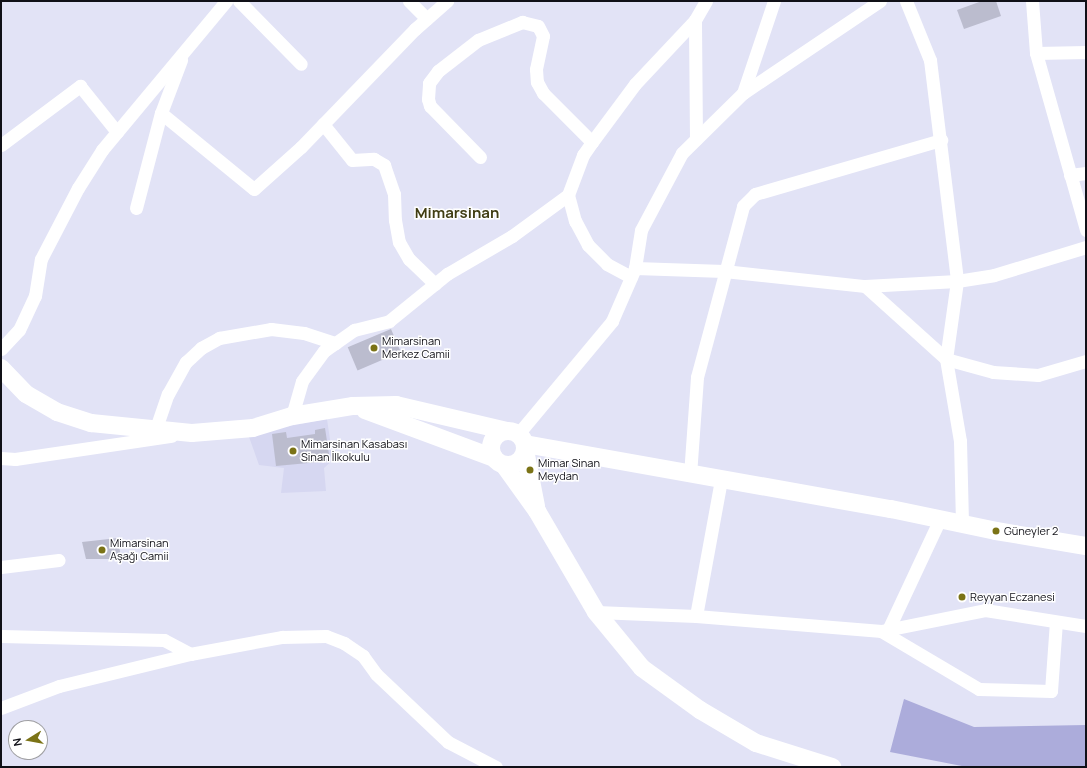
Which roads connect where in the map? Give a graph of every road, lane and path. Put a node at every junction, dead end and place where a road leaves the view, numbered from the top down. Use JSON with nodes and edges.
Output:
{"nodes":[{"id":1,"x":226,"y":1,"type":"edge"},
{"id":2,"x":239,"y":1,"type":"edge"},
{"id":3,"x":410,"y":1,"type":"edge"},
{"id":4,"x":447,"y":1,"type":"edge"},
{"id":5,"x":706,"y":1,"type":"edge"},
{"id":6,"x":774,"y":1,"type":"edge"},
{"id":7,"x":880,"y":1,"type":"edge"},
{"id":8,"x":906,"y":1,"type":"edge"},
{"id":9,"x":1032,"y":1,"type":"edge"},
{"id":10,"x":426,"y":19,"type":"junction"},
{"id":11,"x":695,"y":20,"type":"junction"},
{"id":12,"x":185,"y":50,"type":"junction"},
{"id":13,"x":1086,"y":52,"type":"edge"},
{"id":14,"x":1036,"y":53,"type":"junction"},
{"id":15,"x":301,"y":64,"type":"dead end"},
{"id":16,"x":743,"y":93,"type":"junction"},
{"id":17,"x":161,"y":113,"type":"junction"},
{"id":18,"x":323,"y":124,"type":"junction"},
{"id":19,"x":117,"y":132,"type":"junction"},
{"id":20,"x":696,"y":139,"type":"junction"},
{"id":21,"x":941,"y":140,"type":"junction"},
{"id":22,"x":592,"y":142,"type":"junction"},
{"id":23,"x":1,"y":145,"type":"edge"},
{"id":24,"x":480,"y":157,"type":"dead end"},
{"id":25,"x":1086,"y":172,"type":"edge"},
{"id":26,"x":1070,"y":175,"type":"junction"},
{"id":27,"x":568,"y":195,"type":"junction"},
{"id":28,"x":136,"y":208,"type":"dead end"},
{"id":29,"x":1086,"y":230,"type":"edge"},
{"id":30,"x":1086,"y":247,"type":"edge"},
{"id":31,"x":724,"y":271,"type":"junction"},
{"id":32,"x":633,"y":273,"type":"junction"},
{"id":33,"x":957,"y":281,"type":"junction"},
{"id":34,"x":435,"y":284,"type":"junction"},
{"id":35,"x":865,"y":286,"type":"junction"},
{"id":36,"x":335,"y":343,"type":"junction"},
{"id":37,"x":1,"y":349,"type":"edge"},
{"id":38,"x":946,"y":359,"type":"junction"},
{"id":39,"x":1086,"y":361,"type":"edge"},
{"id":40,"x":1,"y":368,"type":"edge"},
{"id":41,"x":353,"y":406,"type":"junction"},
{"id":42,"x":292,"y":416,"type":"junction"},
{"id":43,"x":156,"y":428,"type":"junction"},
{"id":44,"x":192,"y":433,"type":"junction"},
{"id":45,"x":519,"y":440,"type":"junction"},
{"id":46,"x":1,"y":458,"type":"edge"},
{"id":47,"x":499,"y":461,"type":"junction"},
{"id":48,"x":690,"y":475,"type":"junction"},
{"id":49,"x":721,"y":480,"type":"junction"},
{"id":50,"x":537,"y":511,"type":"junction"},
{"id":51,"x":940,"y":519,"type":"junction"},
{"id":52,"x":962,"y":524,"type":"junction"},
{"id":53,"x":1086,"y":546,"type":"edge"},
{"id":54,"x":59,"y":560,"type":"dead end"},
{"id":55,"x":1,"y":567,"type":"edge"},
{"id":56,"x":596,"y":612,"type":"junction"},
{"id":57,"x":696,"y":616,"type":"junction"},
{"id":58,"x":1056,"y":622,"type":"junction"},
{"id":59,"x":1086,"y":626,"type":"edge"},
{"id":60,"x":885,"y":630,"type":"junction"},
{"id":61,"x":1,"y":636,"type":"edge"},
{"id":62,"x":190,"y":654,"type":"junction"},
{"id":63,"x":1,"y":708,"type":"edge"},
{"id":64,"x":496,"y":767,"type":"edge"},
{"id":65,"x":832,"y":767,"type":"edge"}],
"edges":[{"from":1,"to":12,"type":"street"},
{"from":2,"to":15,"type":"street"},
{"from":3,"to":10,"type":"street"},
{"from":4,"to":10,"type":"street"},
{"from":5,"to":11,"type":"street"},
{"from":6,"to":16,"type":"street"},
{"from":7,"to":16,"type":"street"},
{"from":8,"to":21,"type":"street"},
{"from":9,"to":14,"type":"street"},
{"from":10,"to":18,"type":"street"},
{"from":11,"to":20,"type":"street"},
{"from":11,"to":22,"type":"street"},
{"from":12,"to":17,"type":"street"},
{"from":12,"to":19,"type":"street"},
{"from":13,"to":14,"type":"street"},
{"from":14,"to":26,"type":"street"},
{"from":16,"to":20,"type":"street"},
{"from":17,"to":18,"type":"street"},
{"from":17,"to":28,"type":"street"},
{"from":18,"to":34,"type":"street"},
{"from":19,"to":23,"type":"street"},
{"from":19,"to":37,"type":"street"},
{"from":20,"to":32,"type":"street"},
{"from":21,"to":31,"type":"street"},
{"from":21,"to":33,"type":"street"},
{"from":22,"to":24,"type":"street"},
{"from":22,"to":27,"type":"street"},
{"from":25,"to":26,"type":"street"},
{"from":26,"to":29,"type":"street"},
{"from":27,"to":32,"type":"street"},
{"from":27,"to":34,"type":"street"},
{"from":30,"to":33,"type":"street"},
{"from":31,"to":32,"type":"street"},
{"from":31,"to":35,"type":"street"},
{"from":31,"to":48,"type":"street"},
{"from":32,"to":45,"type":"street"},
{"from":33,"to":35,"type":"street"},
{"from":33,"to":38,"type":"street"},
{"from":34,"to":36,"type":"street"},
{"from":35,"to":38,"type":"street"},
{"from":36,"to":42,"type":"street"},
{"from":36,"to":43,"type":"street"},
{"from":38,"to":39,"type":"street"},
{"from":38,"to":52,"type":"street"},
{"from":40,"to":43,"type":"street"},
{"from":41,"to":42,"type":"street"},
{"from":41,"to":45,"type":"street"},
{"from":41,"to":47,"type":"street"},
{"from":42,"to":44,"type":"street"},
{"from":43,"to":44,"type":"street"},
{"from":44,"to":46,"type":"street"},
{"from":45,"to":47,"type":"street"},
{"from":45,"to":47,"type":"street"},
{"from":45,"to":48,"type":"street"},
{"from":45,"to":50,"type":"street"},
{"from":47,"to":50,"type":"street"},
{"from":48,"to":49,"type":"street"},
{"from":49,"to":51,"type":"street"},
{"from":49,"to":57,"type":"street"},
{"from":50,"to":56,"type":"street"},
{"from":51,"to":52,"type":"street"},
{"from":51,"to":60,"type":"street"},
{"from":52,"to":53,"type":"street"},
{"from":54,"to":55,"type":"street"},
{"from":56,"to":57,"type":"street"},
{"from":56,"to":65,"type":"street"},
{"from":57,"to":60,"type":"street"},
{"from":58,"to":59,"type":"street"},
{"from":58,"to":60,"type":"street"},
{"from":58,"to":60,"type":"street"},
{"from":61,"to":62,"type":"street"},
{"from":62,"to":63,"type":"street"},
{"from":62,"to":64,"type":"street"}]}
